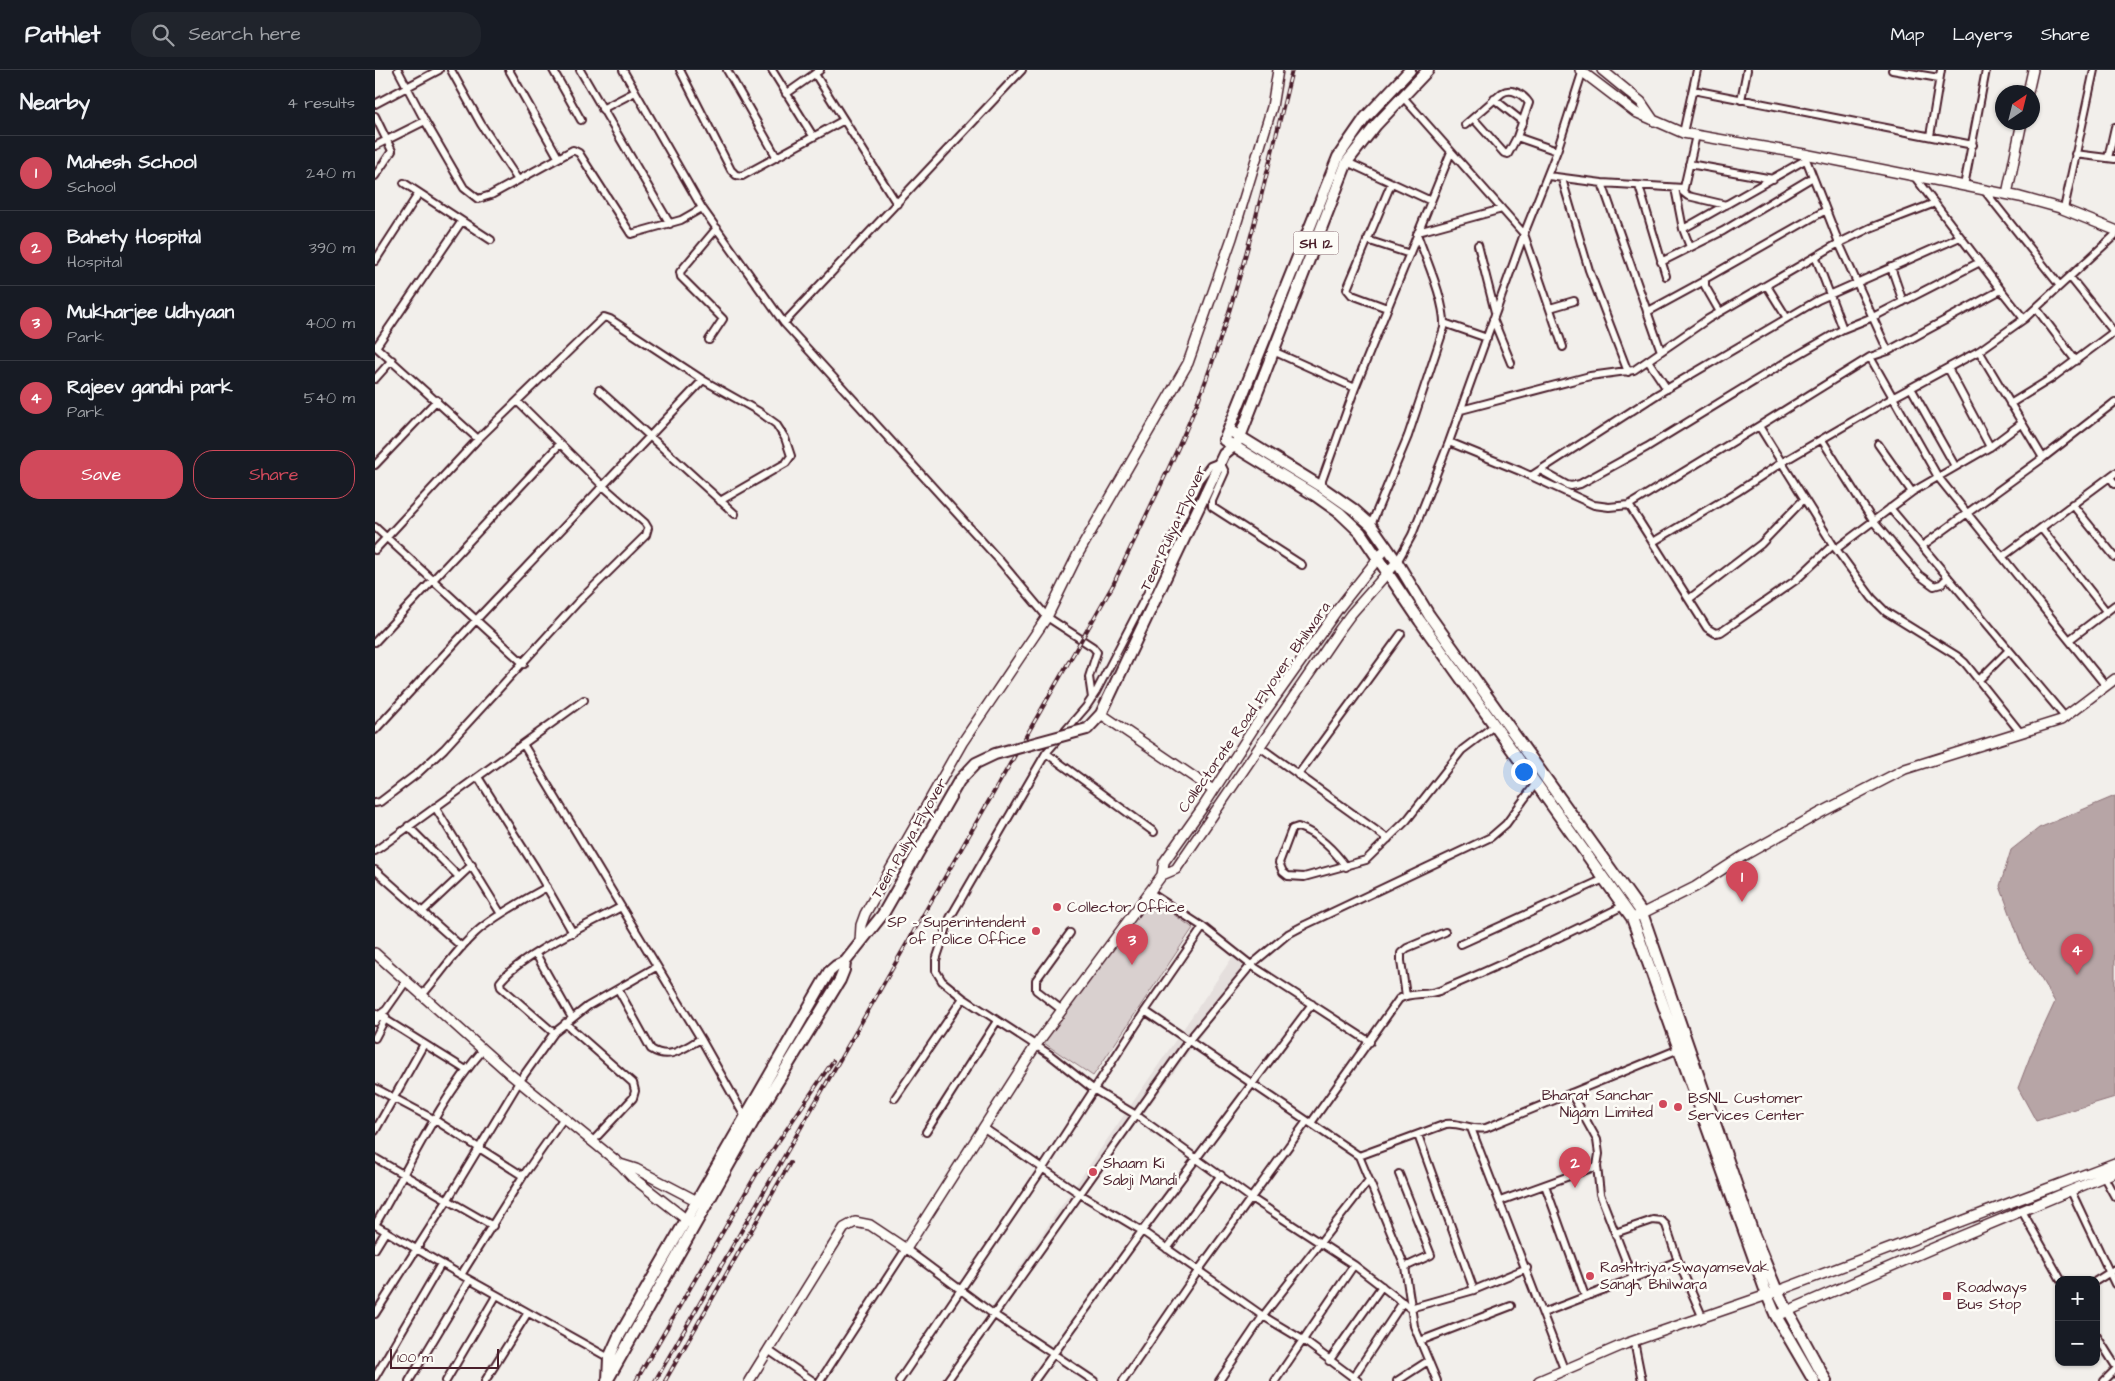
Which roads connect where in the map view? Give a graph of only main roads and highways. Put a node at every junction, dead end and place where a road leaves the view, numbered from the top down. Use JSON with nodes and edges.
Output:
{"nodes":[{"id":1,"x":1410,"y":70,"type":"edge"},
{"id":2,"x":1427,"y":70,"type":"edge"},
{"id":3,"x":1227,"y":435,"type":"junction"},
{"id":4,"x":1237,"y":441,"type":"junction"},
{"id":5,"x":1222,"y":458,"type":"junction"},
{"id":6,"x":845,"y":962,"type":"junction"},
{"id":7,"x":1701,"y":1096,"type":"junction"},
{"id":8,"x":701,"y":1203,"type":"junction"},
{"id":9,"x":1772,"y":1293,"type":"junction"},
{"id":10,"x":608,"y":1381,"type":"edge"},
{"id":11,"x":1815,"y":1381,"type":"edge"},
{"id":12,"x":1826,"y":1381,"type":"edge"}],
"edges":[{"from":1,"to":3,"type":"main road","number":"SH 12"},
{"from":2,"to":4,"type":"main road","number":"SH 12"},
{"from":3,"to":4,"type":"main road"},
{"from":3,"to":5,"type":"main road"},
{"from":4,"to":5,"type":"main road"},
{"from":4,"to":7,"type":"main road"},
{"from":4,"to":7,"type":"main road"},
{"from":5,"to":6,"type":"main road","name":"Teen Puliya Flyover","bridge":true},
{"from":6,"to":8,"type":"main road"},
{"from":6,"to":8,"type":"main road"},
{"from":7,"to":9,"type":"main road"},
{"from":8,"to":10,"type":"main road"},
{"from":9,"to":11,"type":"main road"},
{"from":9,"to":12,"type":"main road"}]}
